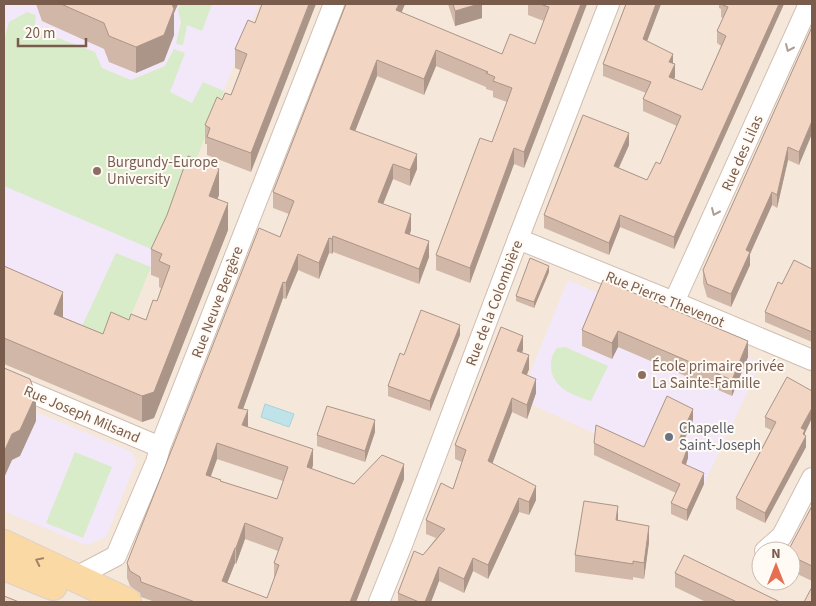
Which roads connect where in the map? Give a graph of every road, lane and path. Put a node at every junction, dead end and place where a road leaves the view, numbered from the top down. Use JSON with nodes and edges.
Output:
{"nodes":[{"id":1,"x":334,"y":4,"type":"edge"},
{"id":2,"x":609,"y":4,"type":"edge"},
{"id":3,"x":809,"y":4,"type":"edge"},
{"id":4,"x":518,"y":239,"type":"junction"},
{"id":5,"x":674,"y":302,"type":"junction"},
{"id":6,"x":812,"y":360,"type":"edge"},
{"id":7,"x":4,"y":381,"type":"edge"},
{"id":8,"x":160,"y":447,"type":"junction"},
{"id":9,"x":812,"y":478,"type":"edge"},
{"id":10,"x":776,"y":541,"type":"edge"},
{"id":11,"x":4,"y":544,"type":"edge"},
{"id":12,"x":4,"y":566,"type":"edge"},
{"id":13,"x":74,"y":578,"type":"junction"},
{"id":14,"x":94,"y":602,"type":"edge"},
{"id":15,"x":127,"y":602,"type":"edge"},
{"id":16,"x":379,"y":602,"type":"edge"}],
"edges":[{"from":1,"to":8,"type":"street","name":"Rue Neuve Bergère"},
{"from":2,"to":4,"type":"street","name":"Rue de la Colombière"},
{"from":3,"to":5,"type":"street","name":"Rue des Lilas","one_way":true},
{"from":4,"to":5,"type":"street","name":"Rue Pierre Thevenot"},
{"from":4,"to":16,"type":"street","name":"Rue de la Colombière"},
{"from":5,"to":6,"type":"street","name":"Rue Pierre Thevenot"},
{"from":7,"to":8,"type":"street","name":"Rue Joseph Milsand"},
{"from":8,"to":13,"type":"street","name":"Rue Neuve Bergère"},
{"from":9,"to":10,"type":"street"},
{"from":13,"to":11,"type":"main road","one_way":true},
{"from":12,"to":14,"type":"main road"},
{"from":13,"to":15,"type":"main road"}]}
